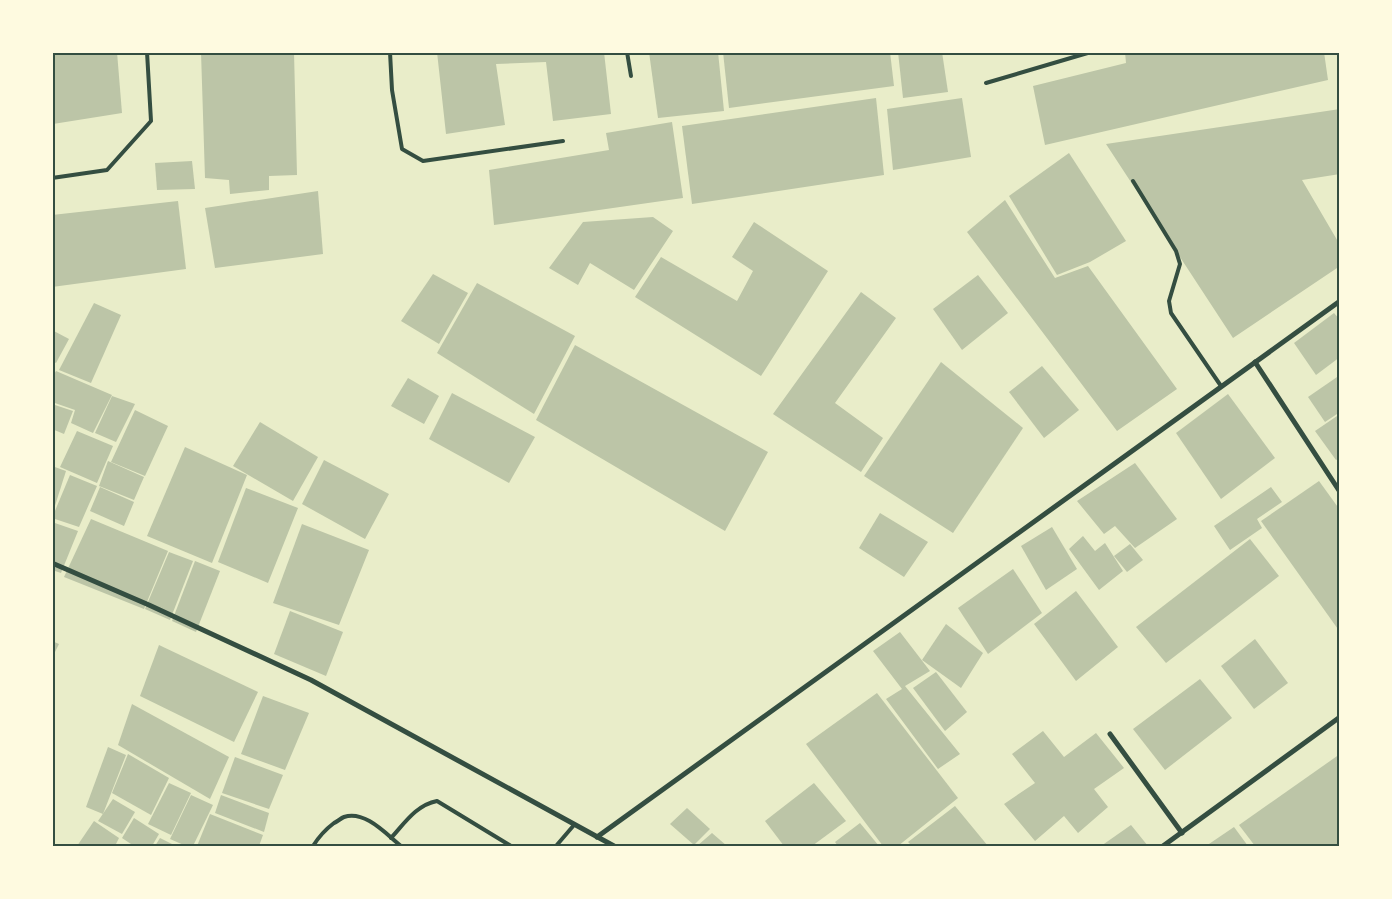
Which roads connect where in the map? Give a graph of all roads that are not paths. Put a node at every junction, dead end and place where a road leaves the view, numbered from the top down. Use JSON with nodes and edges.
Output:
{"nodes":[{"id":1,"x":146,"y":52,"type":"edge"},
{"id":2,"x":390,"y":52,"type":"edge"},
{"id":3,"x":627,"y":52,"type":"edge"},
{"id":4,"x":1091,"y":52,"type":"edge"},
{"id":5,"x":631,"y":76,"type":"dead end"},
{"id":6,"x":986,"y":83,"type":"dead end"},
{"id":7,"x":562,"y":141,"type":"dead end"},
{"id":8,"x":52,"y":178,"type":"edge"},
{"id":9,"x":1133,"y":181,"type":"dead end"},
{"id":10,"x":1340,"y":301,"type":"edge"},
{"id":11,"x":1255,"y":362,"type":"junction"},
{"id":12,"x":1221,"y":386,"type":"junction"},
{"id":13,"x":1340,"y":492,"type":"edge"},
{"id":14,"x":52,"y":563,"type":"edge"},
{"id":15,"x":1340,"y":717,"type":"edge"},
{"id":16,"x":1110,"y":734,"type":"dead end"},
{"id":17,"x":574,"y":825,"type":"junction"},
{"id":18,"x":1182,"y":833,"type":"junction"},
{"id":19,"x":597,"y":837,"type":"junction"},
{"id":20,"x":391,"y":838,"type":"junction"},
{"id":21,"x":314,"y":846,"type":"edge"},
{"id":22,"x":401,"y":846,"type":"edge"},
{"id":23,"x":511,"y":846,"type":"edge"},
{"id":24,"x":556,"y":846,"type":"edge"},
{"id":25,"x":614,"y":846,"type":"edge"},
{"id":26,"x":1163,"y":846,"type":"edge"}],
"edges":[{"from":1,"to":8,"type":"lane"},
{"from":2,"to":7,"type":"lane"},
{"from":3,"to":5,"type":"lane"},
{"from":4,"to":6,"type":"lane"},
{"from":9,"to":12,"type":"lane"},
{"from":10,"to":11,"type":"street"},
{"from":11,"to":12,"type":"street"},
{"from":11,"to":13,"type":"street"},
{"from":12,"to":19,"type":"street"},
{"from":14,"to":17,"type":"street"},
{"from":15,"to":18,"type":"street"},
{"from":16,"to":18,"type":"street"},
{"from":17,"to":19,"type":"street"},
{"from":17,"to":24,"type":"lane"},
{"from":18,"to":26,"type":"street"},
{"from":19,"to":25,"type":"street"},
{"from":20,"to":21,"type":"lane"},
{"from":20,"to":22,"type":"lane"},
{"from":20,"to":23,"type":"lane"}]}
